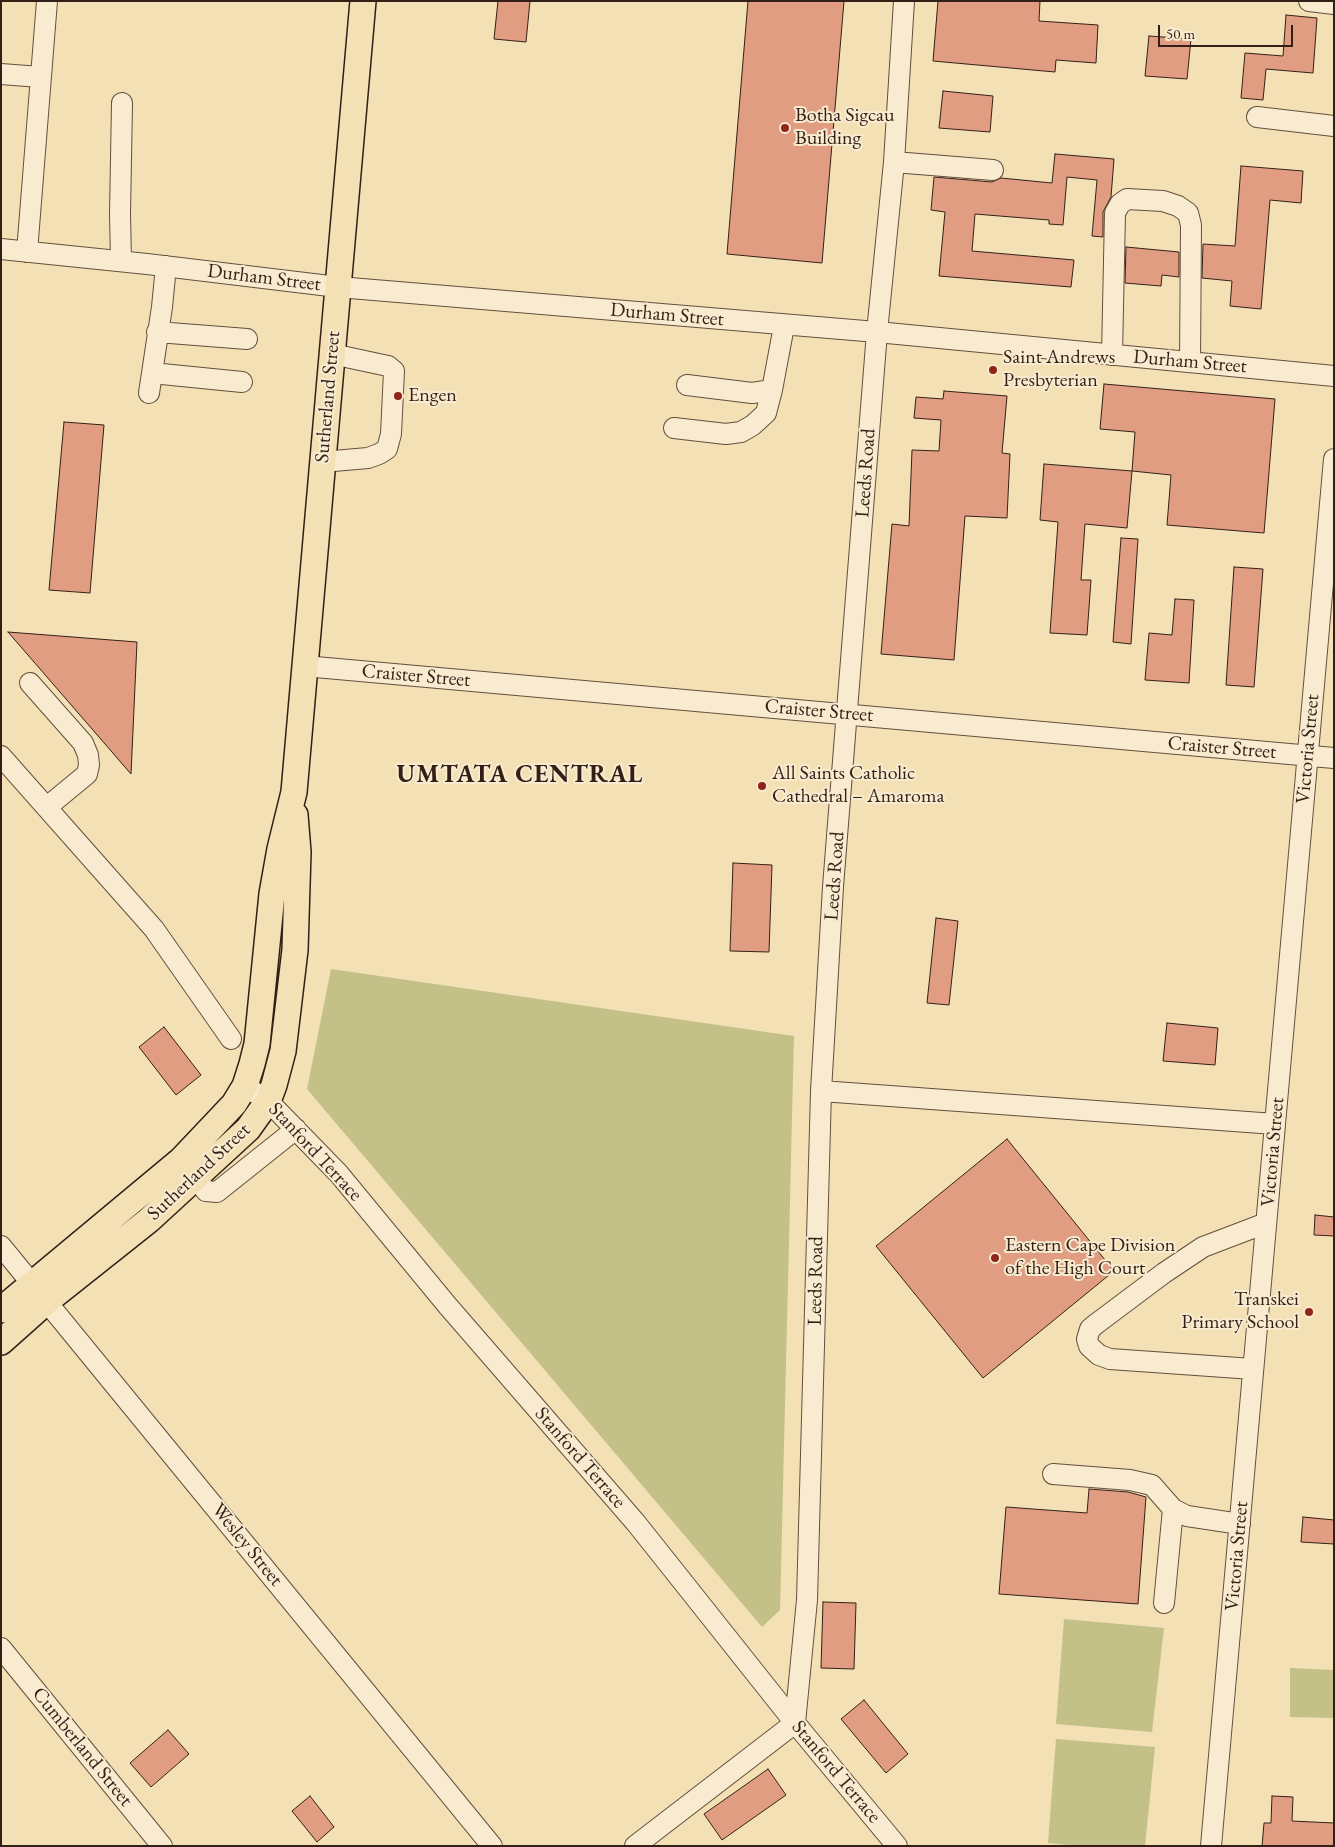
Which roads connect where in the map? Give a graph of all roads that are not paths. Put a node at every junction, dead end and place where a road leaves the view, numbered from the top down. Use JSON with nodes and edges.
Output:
{"nodes":[{"id":1,"x":47,"y":1,"type":"edge"},
{"id":2,"x":363,"y":1,"type":"edge"},
{"id":3,"x":904,"y":1,"type":"edge"},
{"id":4,"x":1309,"y":1,"type":"edge"},
{"id":5,"x":1334,"y":4,"type":"edge"},
{"id":6,"x":1,"y":74,"type":"edge"},
{"id":7,"x":40,"y":77,"type":"junction"},
{"id":8,"x":122,"y":102,"type":"dead end"},
{"id":9,"x":1257,"y":117,"type":"dead end"},
{"id":10,"x":1334,"y":126,"type":"edge"},
{"id":11,"x":894,"y":162,"type":"junction"},
{"id":12,"x":993,"y":170,"type":"dead end"},
{"id":13,"x":1,"y":249,"type":"edge"},
{"id":14,"x":27,"y":252,"type":"junction"},
{"id":15,"x":121,"y":261,"type":"junction"},
{"id":16,"x":166,"y":266,"type":"junction"},
{"id":17,"x":338,"y":286,"type":"junction"},
{"id":18,"x":784,"y":326,"type":"junction"},
{"id":19,"x":157,"y":332,"type":"junction"},
{"id":20,"x":877,"y":332,"type":"junction"},
{"id":21,"x":247,"y":339,"type":"dead end"},
{"id":22,"x":332,"y":354,"type":"junction"},
{"id":23,"x":1112,"y":355,"type":"junction"},
{"id":24,"x":1190,"y":362,"type":"junction"},
{"id":25,"x":152,"y":372,"type":"junction"},
{"id":26,"x":1334,"y":376,"type":"edge"},
{"id":27,"x":242,"y":382,"type":"dead end"},
{"id":28,"x":687,"y":385,"type":"dead end"},
{"id":29,"x":772,"y":390,"type":"junction"},
{"id":30,"x":149,"y":393,"type":"dead end"},
{"id":31,"x":674,"y":428,"type":"dead end"},
{"id":32,"x":1334,"y":459,"type":"edge"},
{"id":33,"x":322,"y":462,"type":"junction"},
{"id":34,"x":304,"y":666,"type":"junction"},
{"id":35,"x":30,"y":683,"type":"dead end"},
{"id":36,"x":847,"y":714,"type":"junction"},
{"id":37,"x":1,"y":756,"type":"edge"},
{"id":38,"x":1307,"y":756,"type":"junction"},
{"id":39,"x":1334,"y":758,"type":"edge"},
{"id":40,"x":294,"y":792,"type":"junction"},
{"id":41,"x":47,"y":807,"type":"junction"},
{"id":42,"x":231,"y":1039,"type":"dead end"},
{"id":43,"x":245,"y":1086,"type":"junction"},
{"id":44,"x":821,"y":1092,"type":"junction"},
{"id":45,"x":268,"y":1101,"type":"junction"},
{"id":46,"x":1275,"y":1124,"type":"junction"},
{"id":47,"x":296,"y":1130,"type":"junction"},
{"id":48,"x":195,"y":1177,"type":"junction"},
{"id":49,"x":1266,"y":1223,"type":"junction"},
{"id":50,"x":1,"y":1246,"type":"edge"},
{"id":51,"x":40,"y":1293,"type":"junction"},
{"id":52,"x":1,"y":1310,"type":"edge"},
{"id":53,"x":1,"y":1342,"type":"edge"},
{"id":54,"x":1253,"y":1369,"type":"junction"},
{"id":55,"x":1053,"y":1474,"type":"dead end"},
{"id":56,"x":1172,"y":1509,"type":"junction"},
{"id":57,"x":1240,"y":1524,"type":"junction"},
{"id":58,"x":1164,"y":1602,"type":"dead end"},
{"id":59,"x":1,"y":1648,"type":"edge"},
{"id":60,"x":795,"y":1723,"type":"junction"},
{"id":61,"x":162,"y":1846,"type":"edge"},
{"id":62,"x":492,"y":1846,"type":"edge"},
{"id":63,"x":635,"y":1846,"type":"edge"},
{"id":64,"x":898,"y":1846,"type":"edge"},
{"id":65,"x":1211,"y":1846,"type":"edge"}],
"edges":[{"from":1,"to":7,"type":"street"},
{"from":2,"to":17,"type":"main road","name":"Sutherland Street"},
{"from":3,"to":11,"type":"street","name":"Leeds Road"},
{"from":4,"to":5,"type":"street"},
{"from":6,"to":7,"type":"street"},
{"from":7,"to":14,"type":"street"},
{"from":8,"to":15,"type":"street"},
{"from":9,"to":10,"type":"street"},
{"from":11,"to":12,"type":"street"},
{"from":11,"to":20,"type":"street","name":"Leeds Road"},
{"from":13,"to":14,"type":"street","name":"Durham Street"},
{"from":14,"to":15,"type":"street","name":"Durham Street"},
{"from":15,"to":16,"type":"street","name":"Durham Street"},
{"from":16,"to":17,"type":"street","name":"Durham Street"},
{"from":16,"to":19,"type":"street"},
{"from":17,"to":18,"type":"street","name":"Durham Street"},
{"from":17,"to":22,"type":"main road","name":"Sutherland Street"},
{"from":18,"to":20,"type":"street","name":"Durham Street"},
{"from":18,"to":29,"type":"street"},
{"from":19,"to":21,"type":"street"},
{"from":19,"to":25,"type":"street"},
{"from":20,"to":23,"type":"street","name":"Durham Street"},
{"from":20,"to":36,"type":"street","name":"Leeds Road"},
{"from":22,"to":33,"type":"main road","name":"Sutherland Street"},
{"from":22,"to":33,"type":"street"},
{"from":23,"to":24,"type":"street","name":"Durham Street"},
{"from":23,"to":24,"type":"street"},
{"from":24,"to":26,"type":"street","name":"Durham Street"},
{"from":25,"to":27,"type":"street"},
{"from":25,"to":30,"type":"street"},
{"from":28,"to":29,"type":"street"},
{"from":29,"to":31,"type":"street"},
{"from":32,"to":38,"type":"street","name":"Victoria Street"},
{"from":33,"to":34,"type":"main road","name":"Sutherland Street"},
{"from":34,"to":36,"type":"street","name":"Craister Street"},
{"from":34,"to":40,"type":"main road","name":"Sutherland Street"},
{"from":35,"to":41,"type":"street"},
{"from":36,"to":38,"type":"street","name":"Craister Street"},
{"from":36,"to":44,"type":"street","name":"Leeds Road"},
{"from":37,"to":41,"type":"street"},
{"from":38,"to":39,"type":"street","name":"Craister Street"},
{"from":38,"to":46,"type":"street","name":"Victoria Street"},
{"from":40,"to":43,"type":"main road","name":"Sutherland Street"},
{"from":40,"to":45,"type":"main road","name":"Sutherland Street"},
{"from":41,"to":42,"type":"street"},
{"from":43,"to":45,"type":"street","name":"Stanford Terrace"},
{"from":43,"to":51,"type":"main road","name":"Sutherland Street"},
{"from":44,"to":46,"type":"street"},
{"from":44,"to":60,"type":"street","name":"Leeds Road"},
{"from":45,"to":47,"type":"street","name":"Stanford Terrace"},
{"from":45,"to":48,"type":"main road","name":"Sutherland Street"},
{"from":46,"to":49,"type":"street","name":"Victoria Street"},
{"from":47,"to":48,"type":"street"},
{"from":47,"to":60,"type":"street","name":"Stanford Terrace"},
{"from":48,"to":51,"type":"main road","name":"Sutherland Street"},
{"from":49,"to":54,"type":"street","name":"Victoria Street"},
{"from":49,"to":54,"type":"street"},
{"from":50,"to":51,"type":"street","name":"Wesley Street"},
{"from":51,"to":52,"type":"main road","name":"Sutherland Street"},
{"from":51,"to":53,"type":"main road","name":"Sutherland Street"},
{"from":51,"to":62,"type":"street","name":"Wesley Street"},
{"from":54,"to":57,"type":"street","name":"Victoria Street"},
{"from":55,"to":56,"type":"street"},
{"from":56,"to":57,"type":"street"},
{"from":56,"to":58,"type":"street"},
{"from":57,"to":65,"type":"street","name":"Victoria Street"},
{"from":59,"to":61,"type":"street","name":"Cumberland Street"},
{"from":60,"to":63,"type":"street"},
{"from":60,"to":64,"type":"street","name":"Stanford Terrace"}]}
